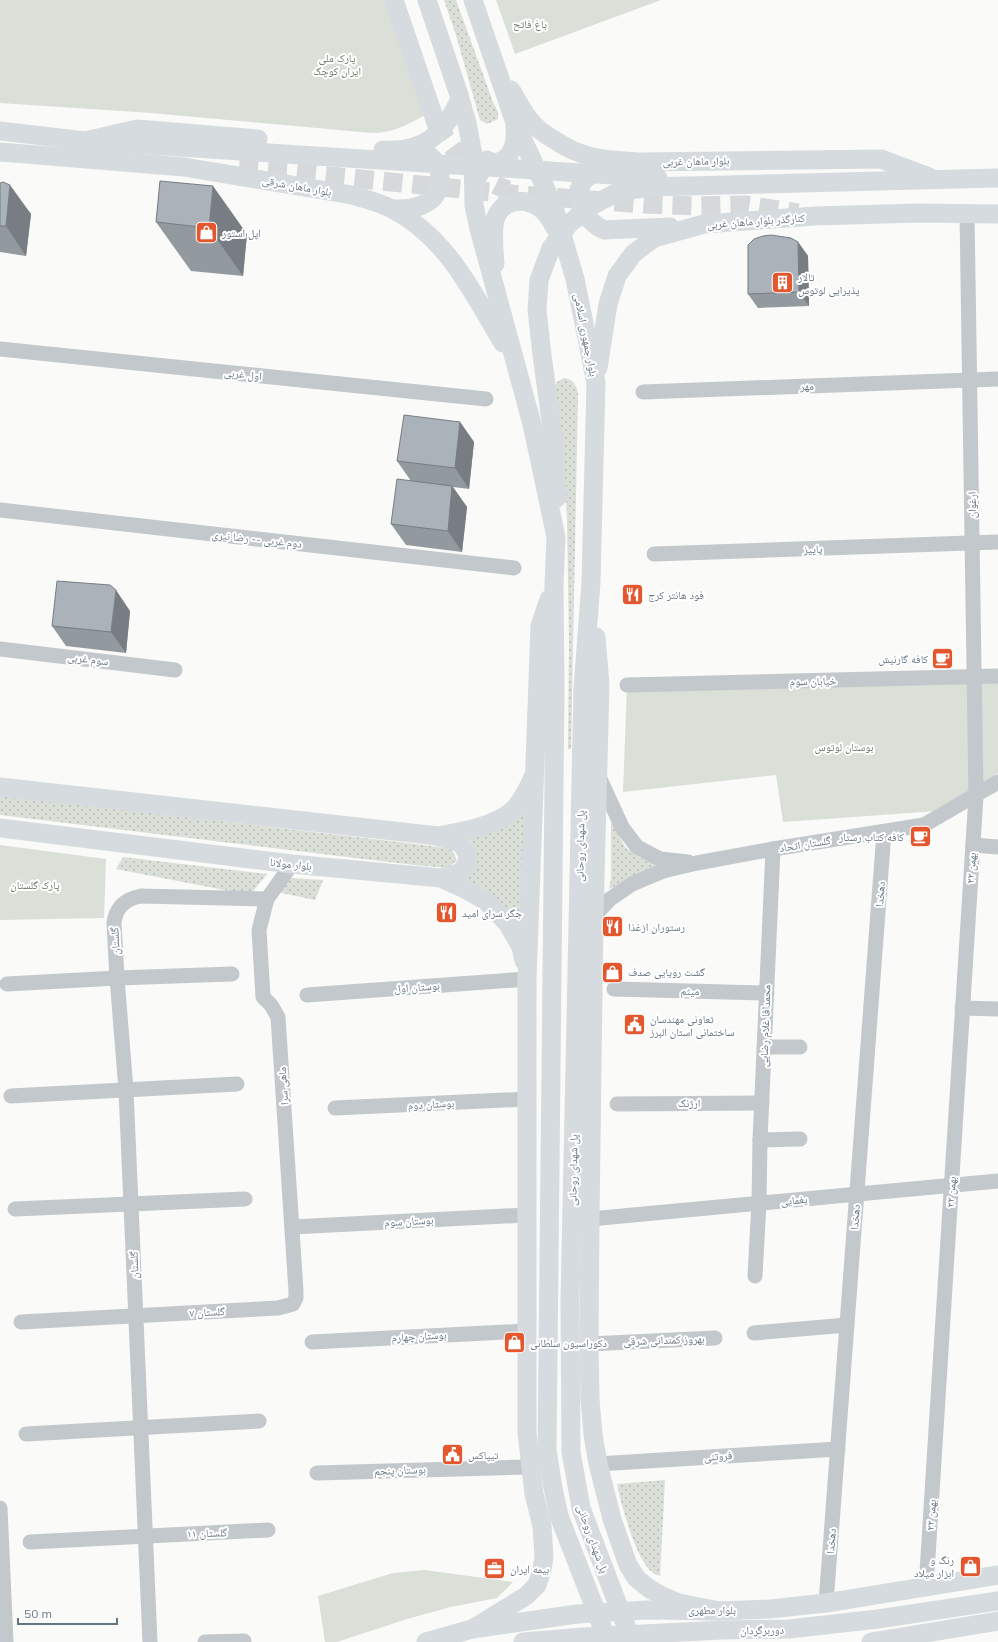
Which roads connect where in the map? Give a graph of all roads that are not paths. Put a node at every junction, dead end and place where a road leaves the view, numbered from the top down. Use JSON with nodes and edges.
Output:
{"nodes":[{"id":1,"x":394,"y":0,"type":"edge"},
{"id":2,"x":427,"y":0,"type":"edge"},
{"id":3,"x":473,"y":0,"type":"edge"},
{"id":4,"x":495,"y":65,"type":"junction"},
{"id":5,"x":460,"y":99,"type":"junction"},
{"id":6,"x":467,"y":123,"type":"junction"},
{"id":7,"x":514,"y":123,"type":"junction"},
{"id":8,"x":436,"y":124,"type":"tunnel mouth"},
{"id":9,"x":0,"y":131,"type":"edge"},
{"id":10,"x":85,"y":141,"type":"junction"},
{"id":11,"x":395,"y":150,"type":"junction"},
{"id":12,"x":0,"y":152,"type":"edge"},
{"id":13,"x":641,"y":162,"type":"junction"},
{"id":14,"x":998,"y":178,"type":"edge"},
{"id":15,"x":935,"y":180,"type":"junction"},
{"id":16,"x":744,"y":184,"type":"junction"},
{"id":17,"x":393,"y":209,"type":"junction"},
{"id":18,"x":967,"y":213,"type":"junction"},
{"id":19,"x":998,"y":214,"type":"edge"},
{"id":20,"x":704,"y":224,"type":"junction"},
{"id":21,"x":575,"y":279,"type":"junction"},
{"id":22,"x":495,"y":287,"type":"junction"},
{"id":23,"x":0,"y":348,"type":"edge"},
{"id":24,"x":515,"y":363,"type":"junction"},
{"id":25,"x":998,"y":379,"type":"edge"},
{"id":26,"x":970,"y":380,"type":"junction"},
{"id":27,"x":596,"y":383,"type":"junction"},
{"id":28,"x":643,"y":392,"type":"dead end"},
{"id":29,"x":486,"y":399,"type":"dead end"},
{"id":30,"x":0,"y":510,"type":"edge"},
{"id":31,"x":556,"y":537,"type":"junction"},
{"id":32,"x":998,"y":542,"type":"edge"},
{"id":33,"x":972,"y":543,"type":"junction"},
{"id":34,"x":654,"y":554,"type":"dead end"},
{"id":35,"x":514,"y":568,"type":"dead end"},
{"id":36,"x":591,"y":582,"type":"junction"},
{"id":37,"x":554,"y":585,"type":"junction"},
{"id":38,"x":0,"y":648,"type":"edge"},
{"id":39,"x":175,"y":670,"type":"dead end"},
{"id":40,"x":998,"y":676,"type":"edge"},
{"id":41,"x":974,"y":677,"type":"junction"},
{"id":42,"x":627,"y":685,"type":"dead end"},
{"id":43,"x":583,"y":688,"type":"joint"},
{"id":44,"x":536,"y":771,"type":"junction"},
{"id":45,"x":598,"y":776,"type":"junction"},
{"id":46,"x":998,"y":782,"type":"edge"},
{"id":47,"x":0,"y":787,"type":"edge"},
{"id":48,"x":976,"y":796,"type":"junction"},
{"id":49,"x":0,"y":828,"type":"edge"},
{"id":50,"x":884,"y":832,"type":"junction"},
{"id":51,"x":438,"y":836,"type":"junction"},
{"id":52,"x":972,"y":845,"type":"junction"},
{"id":53,"x":998,"y":847,"type":"edge"},
{"id":54,"x":773,"y":849,"type":"junction"},
{"id":55,"x":697,"y":863,"type":"junction"},
{"id":56,"x":292,"y":864,"type":"junction"},
{"id":57,"x":441,"y":878,"type":"junction"},
{"id":58,"x":267,"y":899,"type":"junction"},
{"id":59,"x":594,"y":916,"type":"junction"},
{"id":60,"x":232,"y":974,"type":"dead end"},
{"id":61,"x":116,"y":978,"type":"junction"},
{"id":62,"x":528,"y":979,"type":"junction"},
{"id":63,"x":7,"y":984,"type":"dead end"},
{"id":64,"x":614,"y":989,"type":"dead end"},
{"id":65,"x":767,"y":993,"type":"junction"},
{"id":66,"x":307,"y":995,"type":"dead end"},
{"id":67,"x":962,"y":1008,"type":"junction"},
{"id":68,"x":998,"y":1009,"type":"edge"},
{"id":69,"x":764,"y":1047,"type":"junction"},
{"id":70,"x":800,"y":1047,"type":"dead end"},
{"id":71,"x":237,"y":1084,"type":"dead end"},
{"id":72,"x":126,"y":1090,"type":"junction"},
{"id":73,"x":11,"y":1096,"type":"dead end"},
{"id":74,"x":527,"y":1099,"type":"junction"},
{"id":75,"x":762,"y":1103,"type":"junction"},
{"id":76,"x":617,"y":1104,"type":"dead end"},
{"id":77,"x":335,"y":1108,"type":"dead end"},
{"id":78,"x":800,"y":1139,"type":"dead end"},
{"id":79,"x":760,"y":1140,"type":"junction"},
{"id":80,"x":998,"y":1182,"type":"edge"},
{"id":81,"x":951,"y":1186,"type":"junction"},
{"id":82,"x":857,"y":1194,"type":"junction"},
{"id":83,"x":245,"y":1199,"type":"dead end"},
{"id":84,"x":759,"y":1203,"type":"junction"},
{"id":85,"x":131,"y":1204,"type":"junction"},
{"id":86,"x":15,"y":1209,"type":"dead end"},
{"id":87,"x":526,"y":1215,"type":"junction"},
{"id":88,"x":590,"y":1219,"type":"junction"},
{"id":89,"x":292,"y":1228,"type":"junction"},
{"id":90,"x":755,"y":1276,"type":"dead end"},
{"id":91,"x":278,"y":1308,"type":"joint"},
{"id":92,"x":136,"y":1316,"type":"junction"},
{"id":93,"x":21,"y":1322,"type":"dead end"},
{"id":94,"x":847,"y":1325,"type":"junction"},
{"id":95,"x":526,"y":1331,"type":"junction"},
{"id":96,"x":754,"y":1334,"type":"dead end"},
{"id":97,"x":715,"y":1338,"type":"dead end"},
{"id":98,"x":312,"y":1342,"type":"dead end"},
{"id":99,"x":589,"y":1344,"type":"junction"},
{"id":100,"x":259,"y":1421,"type":"dead end"},
{"id":101,"x":141,"y":1428,"type":"junction"},
{"id":102,"x":26,"y":1434,"type":"dead end"},
{"id":103,"x":838,"y":1448,"type":"junction"},
{"id":104,"x":598,"y":1464,"type":"junction"},
{"id":105,"x":530,"y":1467,"type":"junction"},
{"id":106,"x":317,"y":1473,"type":"dead end"},
{"id":107,"x":0,"y":1508,"type":"edge"},
{"id":108,"x":612,"y":1519,"type":"junction"},
{"id":109,"x":542,"y":1526,"type":"junction"},
{"id":110,"x":268,"y":1530,"type":"dead end"},
{"id":111,"x":146,"y":1535,"type":"junction"},
{"id":112,"x":30,"y":1542,"type":"dead end"},
{"id":113,"x":998,"y":1576,"type":"edge"},
{"id":114,"x":926,"y":1588,"type":"junction"},
{"id":115,"x":998,"y":1600,"type":"edge"},
{"id":116,"x":826,"y":1603,"type":"junction"},
{"id":117,"x":719,"y":1610,"type":"junction"},
{"id":118,"x":998,"y":1621,"type":"edge"},
{"id":119,"x":472,"y":1629,"type":"junction"},
{"id":120,"x":244,"y":1641,"type":"dead end"},
{"id":121,"x":6,"y":1642,"type":"edge"},
{"id":122,"x":150,"y":1642,"type":"edge"},
{"id":123,"x":205,"y":1642,"type":"edge"},
{"id":124,"x":426,"y":1642,"type":"edge"},
{"id":125,"x":523,"y":1642,"type":"edge"},
{"id":126,"x":608,"y":1642,"type":"edge"},
{"id":127,"x":632,"y":1642,"type":"edge"},
{"id":128,"x":871,"y":1642,"type":"edge"}],
"edges":[{"from":1,"to":8,"type":"main road"},
{"from":2,"to":5,"type":"main road"},
{"from":3,"to":4,"type":"main road","name":"بلوار جمهوری اسلامی"},
{"from":4,"to":7,"type":"main road","name":"بلوار جمهوری اسلامی"},
{"from":4,"to":13,"type":"main road","name":"بلوار ماهان غربی"},
{"from":5,"to":6,"type":"main road"},
{"from":5,"to":11,"type":"main road"},
{"from":6,"to":7,"type":"main road"},
{"from":6,"to":22,"type":"main road"},
{"from":7,"to":21,"type":"main road","name":"بلوار جمهوری اسلامی"},
{"from":9,"to":10,"type":"main road"},
{"from":10,"to":11,"type":"main road"},
{"from":10,"to":16,"type":"main road"},
{"from":11,"to":17,"type":"main road"},
{"from":12,"to":17,"type":"main road","name":"بلوار ماهان شرقی"},
{"from":13,"to":15,"type":"main road","name":"بلوار ماهان غربی"},
{"from":13,"to":20,"type":"main road"},
{"from":14,"to":15,"type":"main road","name":"بلوار ماهان غربی"},
{"from":15,"to":16,"type":"main road","name":"بلوار ماهان غربی"},
{"from":16,"to":31,"type":"main road"},
{"from":17,"to":24,"type":"main road","name":"بلوار ماهان شرقی"},
{"from":18,"to":19,"type":"main road","name":"کنارگذر بلوار ماهان غربی"},
{"from":18,"to":20,"type":"main road","name":"کنارگذر بلوار ماهان غربی"},
{"from":18,"to":26,"type":"street","name":"ارغوان"},
{"from":20,"to":27,"type":"main road","name":"کنارگذر بلوار ماهان غربی"},
{"from":21,"to":22,"type":"main road"},
{"from":21,"to":27,"type":"main road","name":"بلوار جمهوری اسلامی"},
{"from":22,"to":24,"type":"main road"},
{"from":23,"to":29,"type":"street","name":"اول غربی"},
{"from":24,"to":31,"type":"main road"},
{"from":25,"to":26,"type":"street","name":"مهر"},
{"from":26,"to":28,"type":"street","name":"مهر"},
{"from":26,"to":33,"type":"street","name":"ارغوان"},
{"from":27,"to":36,"type":"main road","name":"بلوار جمهوری اسلامی"},
{"from":30,"to":35,"type":"street","name":"دوم غربی -- رضا نیری"},
{"from":31,"to":37,"type":"main road"},
{"from":32,"to":33,"type":"street","name":"پاییز"},
{"from":33,"to":34,"type":"street","name":"پاییز"},
{"from":33,"to":41,"type":"street","name":"ارغوان"},
{"from":36,"to":43,"type":"main road","name":"بلوار جمهوری اسلامی"},
{"from":36,"to":45,"type":"main road"},
{"from":37,"to":44,"type":"main road"},
{"from":37,"to":126,"type":"main road"},
{"from":38,"to":39,"type":"street","name":"سوم غربی"},
{"from":40,"to":41,"type":"street","name":"خیابان سوم"},
{"from":41,"to":42,"type":"street","name":"خیابان سوم"},
{"from":41,"to":48,"type":"street","name":"ارغوان"},
{"from":43,"to":127,"type":"main road","name":"پل شهدای روحانی"},
{"from":44,"to":51,"type":"main road"},
{"from":44,"to":62,"type":"main road"},
{"from":45,"to":55,"type":"street"},
{"from":45,"to":59,"type":"main road"},
{"from":46,"to":48,"type":"street","name":"گلستان اتحاد"},
{"from":47,"to":51,"type":"main road"},
{"from":48,"to":50,"type":"street","name":"گلستان اتحاد"},
{"from":48,"to":52,"type":"street","name":"۲۲ بهمن"},
{"from":49,"to":56,"type":"main road","name":"بلوار مولانا"},
{"from":50,"to":54,"type":"street","name":"گلستان اتحاد"},
{"from":50,"to":82,"type":"street","name":"دهخدا"},
{"from":51,"to":57,"type":"main road"},
{"from":52,"to":53,"type":"street"},
{"from":52,"to":67,"type":"street","name":"۲۲ بهمن"},
{"from":54,"to":55,"type":"street","name":"گلستان اتحاد"},
{"from":54,"to":65,"type":"street","name":"محمداقا غلام رضایی"},
{"from":55,"to":59,"type":"street"},
{"from":56,"to":57,"type":"main road","name":"بلوار مولانا"},
{"from":56,"to":58,"type":"street","name":"ماهی سرا"},
{"from":57,"to":62,"type":"main road","name":"بلوار مولانا"},
{"from":58,"to":61,"type":"street","name":"گلستان"},
{"from":58,"to":89,"type":"street","name":"ماهی سرا"},
{"from":59,"to":88,"type":"main road"},
{"from":60,"to":61,"type":"street"},
{"from":61,"to":63,"type":"street"},
{"from":61,"to":72,"type":"street","name":"گلستان"},
{"from":62,"to":66,"type":"street","name":"بوستان اول"},
{"from":62,"to":74,"type":"main road"},
{"from":64,"to":65,"type":"street","name":"میثم"},
{"from":65,"to":69,"type":"street","name":"محمداقا غلام رضایی"},
{"from":67,"to":68,"type":"street"},
{"from":67,"to":81,"type":"street","name":"۲۲ بهمن"},
{"from":69,"to":70,"type":"street"},
{"from":69,"to":75,"type":"street","name":"محمداقا غلام رضایی"},
{"from":71,"to":72,"type":"street"},
{"from":72,"to":73,"type":"street"},
{"from":72,"to":85,"type":"street","name":"گلستان"},
{"from":74,"to":77,"type":"street","name":"بوستان دوم"},
{"from":74,"to":87,"type":"main road"},
{"from":75,"to":76,"type":"street","name":"ارژنک"},
{"from":75,"to":79,"type":"street","name":"محمداقا غلام رضایی"},
{"from":78,"to":79,"type":"street"},
{"from":79,"to":84,"type":"street","name":"محمداقا غلام رضایی"},
{"from":80,"to":81,"type":"street","name":"یغمایی"},
{"from":81,"to":82,"type":"street","name":"یغمایی"},
{"from":81,"to":114,"type":"street","name":"۲۲ بهمن"},
{"from":82,"to":84,"type":"street","name":"یغمایی"},
{"from":82,"to":94,"type":"street","name":"دهخدا"},
{"from":83,"to":85,"type":"street"},
{"from":84,"to":88,"type":"street","name":"یغمایی"},
{"from":84,"to":90,"type":"street","name":"محمداقا غلام رضایی"},
{"from":85,"to":86,"type":"street"},
{"from":85,"to":92,"type":"street","name":"گلستان"},
{"from":87,"to":89,"type":"street","name":"بوستان سوم"},
{"from":87,"to":95,"type":"main road"},
{"from":88,"to":99,"type":"main road"},
{"from":89,"to":91,"type":"street","name":"ماهی سرا"},
{"from":91,"to":92,"type":"street","name":"گلستان ۷"},
{"from":92,"to":93,"type":"street","name":"گلستان ۷"},
{"from":92,"to":101,"type":"street","name":"گلستان"},
{"from":94,"to":96,"type":"street"},
{"from":94,"to":103,"type":"street","name":"دهخدا"},
{"from":95,"to":98,"type":"street","name":"بوستان چهارم"},
{"from":95,"to":105,"type":"main road"},
{"from":97,"to":99,"type":"street","name":"بهروز کمندانی شرقی"},
{"from":99,"to":104,"type":"main road"},
{"from":100,"to":101,"type":"street"},
{"from":101,"to":102,"type":"street"},
{"from":101,"to":111,"type":"street","name":"گلستان"},
{"from":103,"to":104,"type":"street","name":"فروتنی"},
{"from":103,"to":116,"type":"street","name":"دهخدا"},
{"from":104,"to":108,"type":"main road"},
{"from":105,"to":106,"type":"street","name":"بوستان پنجم"},
{"from":105,"to":109,"type":"main road"},
{"from":107,"to":121,"type":"street"},
{"from":108,"to":109,"type":"main road"},
{"from":108,"to":117,"type":"main road"},
{"from":109,"to":119,"type":"main road"},
{"from":110,"to":111,"type":"street","name":"گلستان ۱۱"},
{"from":111,"to":112,"type":"street","name":"گلستان ۱۱"},
{"from":111,"to":122,"type":"street","name":"گلستان"},
{"from":113,"to":114,"type":"main road","name":"بلوار مطهری"},
{"from":114,"to":116,"type":"main road","name":"بلوار مطهری"},
{"from":115,"to":125,"type":"main road","name":"دوربرگردان"},
{"from":116,"to":117,"type":"main road","name":"بلوار مطهری"},
{"from":117,"to":119,"type":"main road","name":"بلوار مطهری"},
{"from":118,"to":128,"type":"main road"},
{"from":119,"to":124,"type":"main road","name":"بلوار مطهری"},
{"from":120,"to":123,"type":"street"}]}
